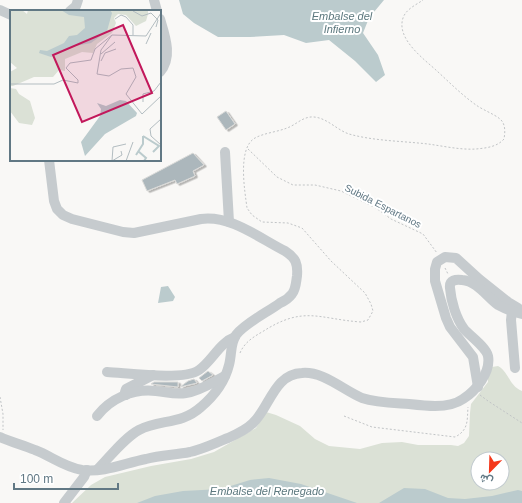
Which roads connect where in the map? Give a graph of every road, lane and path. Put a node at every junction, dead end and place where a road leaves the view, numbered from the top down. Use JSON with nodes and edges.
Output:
{"nodes":[{"id":1,"x":78,"y":0,"type":"edge"},
{"id":2,"x":154,"y":0,"type":"edge"},
{"id":3,"x":423,"y":0,"type":"edge"},
{"id":4,"x":0,"y":10,"type":"edge"},
{"id":5,"x":71,"y":10,"type":"edge"},
{"id":6,"x":158,"y":10,"type":"edge"},
{"id":7,"x":10,"y":15,"type":"edge"},
{"id":8,"x":161,"y":23,"type":"edge"},
{"id":9,"x":161,"y":70,"type":"edge"},
{"id":10,"x":248,"y":148,"type":"junction"},
{"id":11,"x":225,"y":152,"type":"dead end"},
{"id":12,"x":49,"y":161,"type":"edge"},
{"id":13,"x":229,"y":222,"type":"junction"},
{"id":14,"x":440,"y":260,"type":"junction"},
{"id":15,"x":452,"y":281,"type":"junction"},
{"id":16,"x":517,"y":311,"type":"edge"},
{"id":17,"x":522,"y":314,"type":"edge"},
{"id":18,"x":235,"y":337,"type":"junction"},
{"id":19,"x":239,"y":356,"type":"dead end"},
{"id":20,"x":515,"y":368,"type":"dead end"},
{"id":21,"x":107,"y":372,"type":"dead end"},
{"id":22,"x":153,"y":375,"type":"junction"},
{"id":23,"x":225,"y":376,"type":"junction"},
{"id":24,"x":478,"y":387,"type":"junction"},
{"id":25,"x":126,"y":395,"type":"junction"},
{"id":26,"x":0,"y":397,"type":"edge"},
{"id":27,"x":463,"y":399,"type":"junction"},
{"id":28,"x":97,"y":416,"type":"dead end"},
{"id":29,"x":344,"y":416,"type":"dead end"},
{"id":30,"x":522,"y":423,"type":"edge"},
{"id":31,"x":1,"y":438,"type":"edge"},
{"id":32,"x":92,"y":470,"type":"junction"},
{"id":33,"x":64,"y":503,"type":"edge"}],
"edges":[{"from":1,"to":5,"type":"street"},
{"from":2,"to":6,"type":"street"},
{"from":3,"to":10,"type":"path"},
{"from":4,"to":7,"type":"street"},
{"from":8,"to":9,"type":"street"},
{"from":10,"to":14,"type":"path","name":"Subida Espartanos"},
{"from":10,"to":19,"type":"path"},
{"from":11,"to":13,"type":"street"},
{"from":12,"to":13,"type":"street"},
{"from":13,"to":18,"type":"street"},
{"from":14,"to":15,"type":"path","name":"Subida Espartanos"},
{"from":14,"to":16,"type":"street"},
{"from":14,"to":24,"type":"street"},
{"from":15,"to":16,"type":"street"},
{"from":15,"to":24,"type":"street"},
{"from":16,"to":17,"type":"street"},
{"from":16,"to":20,"type":"street"},
{"from":18,"to":22,"type":"street"},
{"from":18,"to":23,"type":"street"},
{"from":21,"to":22,"type":"street"},
{"from":22,"to":25,"type":"street"},
{"from":23,"to":25,"type":"street"},
{"from":23,"to":32,"type":"street"},
{"from":24,"to":27,"type":"street"},
{"from":24,"to":30,"type":"path"},
{"from":25,"to":28,"type":"street"},
{"from":26,"to":31,"type":"path"},
{"from":27,"to":29,"type":"path"},
{"from":27,"to":32,"type":"street"},
{"from":31,"to":32,"type":"street"},
{"from":32,"to":33,"type":"street"}]}
